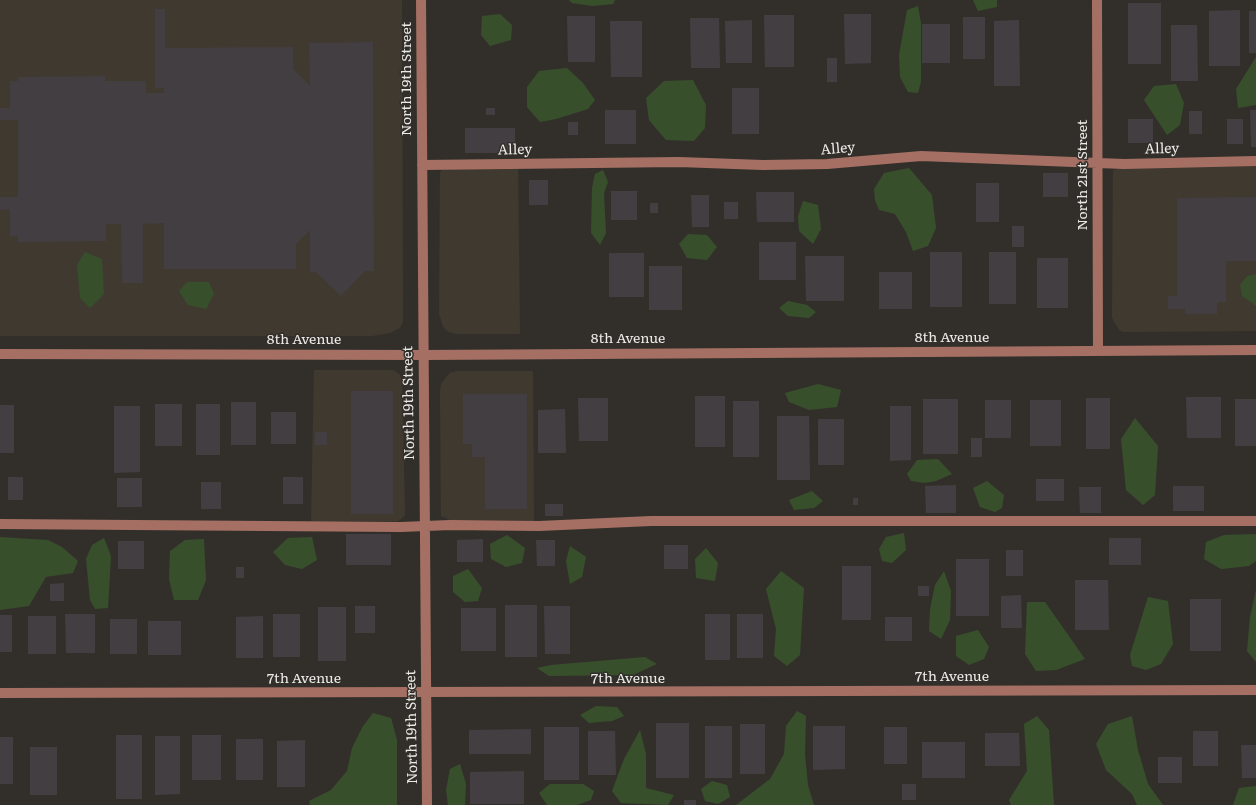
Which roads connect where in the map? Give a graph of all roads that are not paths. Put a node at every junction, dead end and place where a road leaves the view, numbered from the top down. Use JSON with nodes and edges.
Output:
{"nodes":[{"id":1,"x":421,"y":0,"type":"edge"},
{"id":2,"x":1097,"y":0,"type":"edge"},
{"id":3,"x":1256,"y":162,"type":"edge"},
{"id":4,"x":1097,"y":163,"type":"junction"},
{"id":5,"x":422,"y":165,"type":"junction"},
{"id":6,"x":1256,"y":350,"type":"edge"},
{"id":7,"x":1098,"y":351,"type":"junction"},
{"id":8,"x":0,"y":354,"type":"edge"},
{"id":9,"x":423,"y":354,"type":"junction"},
{"id":10,"x":1256,"y":521,"type":"edge"},
{"id":11,"x":0,"y":524,"type":"edge"},
{"id":12,"x":424,"y":526,"type":"junction"},
{"id":13,"x":1256,"y":690,"type":"edge"},
{"id":14,"x":0,"y":693,"type":"edge"},
{"id":15,"x":426,"y":693,"type":"junction"},
{"id":16,"x":427,"y":805,"type":"edge"}],
"edges":[{"from":1,"to":5,"type":"street","name":"North 19th Street"},
{"from":2,"to":4,"type":"street","name":"North 21st Street"},
{"from":3,"to":4,"type":"street","name":"Alley"},
{"from":4,"to":5,"type":"street","name":"Alley"},
{"from":4,"to":7,"type":"street","name":"North 21st Street"},
{"from":5,"to":9,"type":"street","name":"North 19th Street"},
{"from":6,"to":7,"type":"street","name":"8th Avenue"},
{"from":7,"to":9,"type":"street","name":"8th Avenue"},
{"from":8,"to":9,"type":"street","name":"8th Avenue"},
{"from":9,"to":12,"type":"street","name":"North 19th Street"},
{"from":10,"to":12,"type":"street"},
{"from":11,"to":12,"type":"street"},
{"from":12,"to":15,"type":"street","name":"North 19th Street"},
{"from":13,"to":15,"type":"street","name":"7th Avenue"},
{"from":14,"to":15,"type":"street","name":"7th Avenue"},
{"from":15,"to":16,"type":"street","name":"North 19th Street"}]}
